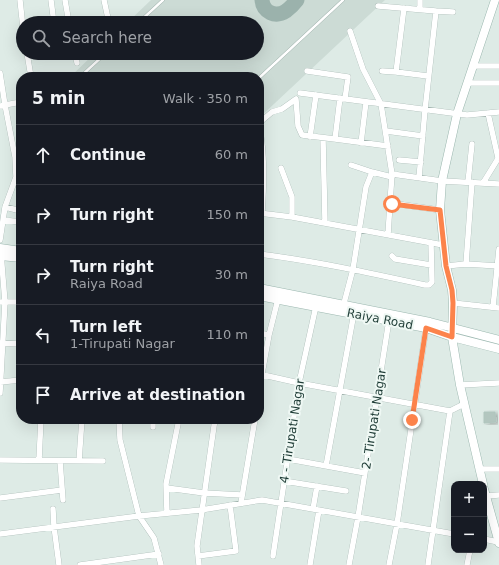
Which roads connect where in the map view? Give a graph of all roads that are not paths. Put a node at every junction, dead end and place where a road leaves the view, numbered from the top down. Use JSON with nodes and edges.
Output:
{"nodes":[{"id":1,"x":20,"y":0,"type":"edge"},
{"id":2,"x":51,"y":0,"type":"edge"},
{"id":3,"x":65,"y":0,"type":"edge"},
{"id":4,"x":104,"y":0,"type":"edge"},
{"id":5,"x":163,"y":0,"type":"edge"},
{"id":6,"x":343,"y":0,"type":"edge"},
{"id":7,"x":420,"y":0,"type":"edge"},
{"id":8,"x":495,"y":0,"type":"edge"},
{"id":9,"x":378,"y":6,"type":"dead end"},
{"id":10,"x":404,"y":8,"type":"junction"},
{"id":11,"x":420,"y":9,"type":"junction"},
{"id":12,"x":436,"y":11,"type":"junction"},
{"id":13,"x":453,"y":12,"type":"dead end"},
{"id":14,"x":22,"y":16,"type":"edge"},
{"id":15,"x":53,"y":16,"type":"edge"},
{"id":16,"x":68,"y":16,"type":"edge"},
{"id":17,"x":107,"y":16,"type":"edge"},
{"id":18,"x":146,"y":16,"type":"edge"},
{"id":19,"x":350,"y":31,"type":"dead end"},
{"id":20,"x":28,"y":60,"type":"edge"},
{"id":21,"x":76,"y":60,"type":"edge"},
{"id":22,"x":98,"y":60,"type":"edge"},
{"id":23,"x":76,"y":63,"type":"dead end"},
{"id":24,"x":473,"y":66,"type":"junction"},
{"id":25,"x":499,"y":66,"type":"edge"},
{"id":26,"x":307,"y":71,"type":"dead end"},
{"id":27,"x":382,"y":71,"type":"dead end"},
{"id":28,"x":30,"y":72,"type":"edge"},
{"id":29,"x":85,"y":72,"type":"edge"},
{"id":30,"x":396,"y":72,"type":"junction"},
{"id":31,"x":0,"y":73,"type":"edge"},
{"id":32,"x":264,"y":73,"type":"edge"},
{"id":33,"x":428,"y":76,"type":"junction"},
{"id":34,"x":467,"y":83,"type":"junction"},
{"id":35,"x":499,"y":83,"type":"edge"},
{"id":36,"x":300,"y":93,"type":"dead end"},
{"id":37,"x":316,"y":95,"type":"junction"},
{"id":38,"x":342,"y":98,"type":"junction"},
{"id":39,"x":366,"y":102,"type":"junction"},
{"id":40,"x":16,"y":103,"type":"edge"},
{"id":41,"x":381,"y":104,"type":"junction"},
{"id":42,"x":3,"y":106,"type":"edge"},
{"id":43,"x":425,"y":110,"type":"junction"},
{"id":44,"x":499,"y":112,"type":"edge"},
{"id":45,"x":488,"y":113,"type":"junction"},
{"id":46,"x":458,"y":114,"type":"junction"},
{"id":47,"x":264,"y":119,"type":"edge"},
{"id":48,"x":386,"y":131,"type":"junction"},
{"id":49,"x":423,"y":136,"type":"junction"},
{"id":50,"x":310,"y":137,"type":"junction"},
{"id":51,"x":323,"y":138,"type":"junction"},
{"id":52,"x":335,"y":139,"type":"junction"},
{"id":53,"x":361,"y":143,"type":"junction"},
{"id":54,"x":472,"y":144,"type":"dead end"},
{"id":55,"x":388,"y":146,"type":"junction"},
{"id":56,"x":16,"y":149,"type":"edge"},
{"id":57,"x":498,"y":158,"type":"edge"},
{"id":58,"x":399,"y":160,"type":"dead end"},
{"id":59,"x":421,"y":162,"type":"junction"},
{"id":60,"x":351,"y":165,"type":"dead end"},
{"id":61,"x":281,"y":168,"type":"dead end"},
{"id":62,"x":372,"y":172,"type":"junction"},
{"id":63,"x":392,"y":176,"type":"junction"},
{"id":64,"x":16,"y":177,"type":"edge"},
{"id":65,"x":419,"y":178,"type":"junction"},
{"id":66,"x":442,"y":181,"type":"junction"},
{"id":67,"x":470,"y":182,"type":"junction"},
{"id":68,"x":483,"y":183,"type":"junction"},
{"id":69,"x":499,"y":184,"type":"edge"},
{"id":70,"x":390,"y":203,"type":"junction"},
{"id":71,"x":5,"y":207,"type":"junction"},
{"id":72,"x":16,"y":210,"type":"edge"},
{"id":73,"x":440,"y":210,"type":"junction"},
{"id":74,"x":264,"y":214,"type":"edge"},
{"id":75,"x":292,"y":217,"type":"junction"},
{"id":76,"x":3,"y":220,"type":"junction"},
{"id":77,"x":16,"y":221,"type":"edge"},
{"id":78,"x":325,"y":223,"type":"junction"},
{"id":79,"x":360,"y":230,"type":"junction"},
{"id":80,"x":388,"y":235,"type":"junction"},
{"id":81,"x":0,"y":240,"type":"edge"},
{"id":82,"x":431,"y":243,"type":"junction"},
{"id":83,"x":443,"y":245,"type":"junction"},
{"id":84,"x":499,"y":249,"type":"edge"},
{"id":85,"x":16,"y":251,"type":"edge"},
{"id":86,"x":0,"y":253,"type":"edge"},
{"id":87,"x":264,"y":255,"type":"edge"},
{"id":88,"x":392,"y":256,"type":"dead end"},
{"id":89,"x":16,"y":257,"type":"edge"},
{"id":90,"x":466,"y":264,"type":"junction"},
{"id":91,"x":432,"y":265,"type":"junction"},
{"id":92,"x":446,"y":266,"type":"junction"},
{"id":93,"x":499,"y":266,"type":"edge"},
{"id":94,"x":353,"y":270,"type":"junction"},
{"id":95,"x":264,"y":289,"type":"edge"},
{"id":96,"x":264,"y":297,"type":"edge"},
{"id":97,"x":278,"y":299,"type":"junction"},
{"id":98,"x":2,"y":302,"type":"edge"},
{"id":99,"x":16,"y":302,"type":"edge"},
{"id":100,"x":453,"y":303,"type":"junction"},
{"id":101,"x":316,"y":306,"type":"junction"},
{"id":102,"x":496,"y":307,"type":"edge"},
{"id":103,"x":343,"y":308,"type":"junction"},
{"id":104,"x":354,"y":313,"type":"junction"},
{"id":105,"x":389,"y":320,"type":"junction"},
{"id":106,"x":426,"y":328,"type":"junction"},
{"id":107,"x":452,"y":328,"type":"junction"},
{"id":108,"x":264,"y":334,"type":"edge"},
{"id":109,"x":269,"y":335,"type":"junction"},
{"id":110,"x":452,"y":337,"type":"junction"},
{"id":111,"x":499,"y":340,"type":"edge"},
{"id":112,"x":1,"y":343,"type":"edge"},
{"id":113,"x":16,"y":344,"type":"edge"},
{"id":114,"x":499,"y":349,"type":"edge"},
{"id":115,"x":264,"y":357,"type":"edge"},
{"id":116,"x":264,"y":376,"type":"edge"},
{"id":117,"x":16,"y":380,"type":"edge"},
{"id":118,"x":0,"y":382,"type":"edge"},
{"id":119,"x":299,"y":383,"type":"junction"},
{"id":120,"x":499,"y":383,"type":"edge"},
{"id":121,"x":460,"y":384,"type":"junction"},
{"id":122,"x":340,"y":390,"type":"junction"},
{"id":123,"x":0,"y":393,"type":"edge"},
{"id":124,"x":377,"y":398,"type":"junction"},
{"id":125,"x":464,"y":404,"type":"junction"},
{"id":126,"x":414,"y":405,"type":"junction"},
{"id":127,"x":450,"y":411,"type":"junction"},
{"id":128,"x":41,"y":424,"type":"edge"},
{"id":129,"x":82,"y":424,"type":"edge"},
{"id":130,"x":119,"y":424,"type":"edge"},
{"id":131,"x":178,"y":424,"type":"edge"},
{"id":132,"x":214,"y":424,"type":"edge"},
{"id":133,"x":254,"y":424,"type":"edge"},
{"id":134,"x":288,"y":459,"type":"junction"},
{"id":135,"x":0,"y":460,"type":"edge"},
{"id":136,"x":39,"y":460,"type":"junction"},
{"id":137,"x":60,"y":461,"type":"junction"},
{"id":138,"x":79,"y":461,"type":"junction"},
{"id":139,"x":103,"y":461,"type":"dead end"},
{"id":140,"x":326,"y":466,"type":"junction"},
{"id":141,"x":478,"y":469,"type":"junction"},
{"id":142,"x":499,"y":469,"type":"edge"},
{"id":143,"x":365,"y":473,"type":"junction"},
{"id":144,"x":284,"y":480,"type":"junction"},
{"id":145,"x":482,"y":481,"type":"edge"},
{"id":146,"x":317,"y":486,"type":"junction"},
{"id":147,"x":166,"y":488,"type":"junction"},
{"id":148,"x":62,"y":490,"type":"junction"},
{"id":149,"x":346,"y":491,"type":"dead end"},
{"id":150,"x":487,"y":492,"type":"edge"},
{"id":151,"x":204,"y":493,"type":"junction"},
{"id":152,"x":242,"y":495,"type":"junction"},
{"id":153,"x":499,"y":495,"type":"edge"},
{"id":154,"x":0,"y":498,"type":"edge"},
{"id":155,"x":487,"y":499,"type":"edge"},
{"id":156,"x":63,"y":500,"type":"dead end"},
{"id":157,"x":241,"y":503,"type":"junction"},
{"id":158,"x":280,"y":504,"type":"junction"},
{"id":159,"x":230,"y":505,"type":"junction"},
{"id":160,"x":53,"y":509,"type":"dead end"},
{"id":161,"x":313,"y":509,"type":"junction"},
{"id":162,"x":202,"y":510,"type":"junction"},
{"id":163,"x":319,"y":510,"type":"junction"},
{"id":164,"x":167,"y":513,"type":"junction"},
{"id":165,"x":139,"y":516,"type":"junction"},
{"id":166,"x":358,"y":517,"type":"junction"},
{"id":167,"x":397,"y":524,"type":"junction"},
{"id":168,"x":54,"y":527,"type":"junction"},
{"id":169,"x":433,"y":530,"type":"junction"},
{"id":170,"x":451,"y":533,"type":"edge"},
{"id":171,"x":0,"y":534,"type":"edge"},
{"id":172,"x":487,"y":540,"type":"edge"},
{"id":173,"x":499,"y":542,"type":"edge"},
{"id":174,"x":469,"y":553,"type":"edge"},
{"id":175,"x":159,"y":554,"type":"junction"},
{"id":176,"x":198,"y":556,"type":"junction"},
{"id":177,"x":273,"y":556,"type":"dead end"},
{"id":178,"x":59,"y":565,"type":"edge"},
{"id":179,"x":80,"y":565,"type":"edge"},
{"id":180,"x":161,"y":565,"type":"edge"},
{"id":181,"x":199,"y":565,"type":"edge"},
{"id":182,"x":310,"y":565,"type":"edge"},
{"id":183,"x":349,"y":565,"type":"edge"},
{"id":184,"x":389,"y":565,"type":"edge"},
{"id":185,"x":428,"y":565,"type":"edge"},
{"id":186,"x":467,"y":565,"type":"edge"}],
"edges":[{"from":1,"to":14,"type":"street"},
{"from":2,"to":15,"type":"street"},
{"from":3,"to":16,"type":"street"},
{"from":4,"to":17,"type":"street"},
{"from":5,"to":18,"type":"lane"},
{"from":6,"to":32,"type":"lane"},
{"from":7,"to":11,"type":"street"},
{"from":8,"to":24,"type":"street"},
{"from":9,"to":10,"type":"street"},
{"from":10,"to":11,"type":"street"},
{"from":10,"to":30,"type":"street"},
{"from":11,"to":12,"type":"street"},
{"from":12,"to":13,"type":"street"},
{"from":12,"to":33,"type":"street"},
{"from":19,"to":41,"type":"street"},
{"from":20,"to":28,"type":"street"},
{"from":21,"to":23,"type":"street"},
{"from":22,"to":29,"type":"lane"},
{"from":24,"to":25,"type":"street"},
{"from":24,"to":34,"type":"street"},
{"from":26,"to":38,"type":"street"},
{"from":27,"to":30,"type":"street"},
{"from":30,"to":33,"type":"street"},
{"from":31,"to":42,"type":"street"},
{"from":33,"to":43,"type":"street"},
{"from":34,"to":35,"type":"street"},
{"from":34,"to":46,"type":"street"},
{"from":36,"to":37,"type":"street"},
{"from":37,"to":38,"type":"street"},
{"from":37,"to":50,"type":"street"},
{"from":38,"to":39,"type":"street"},
{"from":38,"to":52,"type":"street"},
{"from":39,"to":41,"type":"street"},
{"from":39,"to":53,"type":"street"},
{"from":40,"to":42,"type":"street"},
{"from":41,"to":43,"type":"street"},
{"from":41,"to":48,"type":"street"},
{"from":42,"to":56,"type":"street"},
{"from":43,"to":46,"type":"street"},
{"from":43,"to":49,"type":"street"},
{"from":44,"to":45,"type":"street"},
{"from":45,"to":46,"type":"street"},
{"from":45,"to":57,"type":"street"},
{"from":46,"to":66,"type":"street"},
{"from":47,"to":50,"type":"street"},
{"from":48,"to":49,"type":"street"},
{"from":48,"to":55,"type":"street"},
{"from":49,"to":59,"type":"street"},
{"from":50,"to":51,"type":"street"},
{"from":51,"to":52,"type":"street"},
{"from":51,"to":78,"type":"street"},
{"from":52,"to":53,"type":"street"},
{"from":53,"to":55,"type":"street"},
{"from":54,"to":67,"type":"street"},
{"from":55,"to":63,"type":"street"},
{"from":57,"to":68,"type":"street"},
{"from":58,"to":59,"type":"street"},
{"from":59,"to":65,"type":"street"},
{"from":60,"to":62,"type":"street"},
{"from":61,"to":75,"type":"street"},
{"from":62,"to":63,"type":"street"},
{"from":62,"to":79,"type":"street"},
{"from":63,"to":65,"type":"street"},
{"from":63,"to":70,"type":"street"},
{"from":64,"to":71,"type":"street"},
{"from":65,"to":66,"type":"street"},
{"from":66,"to":67,"type":"street"},
{"from":66,"to":73,"type":"street"},
{"from":67,"to":68,"type":"street"},
{"from":67,"to":90,"type":"street"},
{"from":68,"to":69,"type":"street"},
{"from":70,"to":73,"type":"street"},
{"from":70,"to":80,"type":"street"},
{"from":71,"to":72,"type":"street"},
{"from":71,"to":76,"type":"street"},
{"from":73,"to":83,"type":"street"},
{"from":74,"to":75,"type":"street"},
{"from":75,"to":78,"type":"street"},
{"from":76,"to":77,"type":"street"},
{"from":76,"to":81,"type":"street"},
{"from":78,"to":79,"type":"street"},
{"from":79,"to":80,"type":"street"},
{"from":79,"to":94,"type":"street"},
{"from":80,"to":82,"type":"street"},
{"from":82,"to":83,"type":"street"},
{"from":82,"to":91,"type":"street"},
{"from":83,"to":92,"type":"street"},
{"from":84,"to":93,"type":"street"},
{"from":85,"to":86,"type":"street"},
{"from":86,"to":89,"type":"street"},
{"from":86,"to":98,"type":"street"},
{"from":87,"to":94,"type":"street"},
{"from":88,"to":91,"type":"street"},
{"from":90,"to":92,"type":"street"},
{"from":90,"to":93,"type":"street"},
{"from":91,"to":94,"type":"street"},
{"from":92,"to":100,"type":"street"},
{"from":93,"to":102,"type":"street"},
{"from":94,"to":103,"type":"street"},
{"from":95,"to":103,"type":"street","name":"Raiya Road"},
{"from":96,"to":97,"type":"street","name":"Raiya Road"},
{"from":97,"to":101,"type":"street","name":"Raiya Road"},
{"from":97,"to":109,"type":"street"},
{"from":98,"to":99,"type":"street"},
{"from":98,"to":112,"type":"street"},
{"from":100,"to":102,"type":"street"},
{"from":100,"to":107,"type":"street"},
{"from":101,"to":103,"type":"street","name":"Raiya Road"},
{"from":101,"to":119,"type":"street","name":"4 - Tirupati Nagar"},
{"from":103,"to":104,"type":"street","name":"Raiya Road"},
{"from":103,"to":107,"type":"street","name":"Raiya Road"},
{"from":104,"to":105,"type":"street","name":"Raiya Road"},
{"from":104,"to":122,"type":"street"},
{"from":105,"to":106,"type":"street","name":"Raiya Road"},
{"from":105,"to":124,"type":"street","name":"2- Tirupati Nagar"},
{"from":106,"to":110,"type":"street","name":"Raiya Road"},
{"from":106,"to":126,"type":"street"},
{"from":107,"to":110,"type":"street"},
{"from":107,"to":111,"type":"street","name":"Raiya Road"},
{"from":108,"to":109,"type":"street"},
{"from":109,"to":115,"type":"street"},
{"from":110,"to":114,"type":"street","name":"Raiya Road"},
{"from":110,"to":121,"type":"street"},
{"from":112,"to":113,"type":"street"},
{"from":112,"to":118,"type":"street"},
{"from":116,"to":119,"type":"street"},
{"from":117,"to":118,"type":"street"},
{"from":118,"to":123,"type":"street"},
{"from":119,"to":122,"type":"street"},
{"from":119,"to":134,"type":"street","name":"4 - Tirupati Nagar"},
{"from":120,"to":121,"type":"street"},
{"from":121,"to":125,"type":"street"},
{"from":122,"to":124,"type":"street"},
{"from":122,"to":140,"type":"street"},
{"from":124,"to":126,"type":"street"},
{"from":124,"to":143,"type":"street","name":"2- Tirupati Nagar"},
{"from":125,"to":127,"type":"street"},
{"from":125,"to":141,"type":"street"},
{"from":126,"to":127,"type":"street"},
{"from":126,"to":167,"type":"street"},
{"from":127,"to":169,"type":"street"},
{"from":128,"to":136,"type":"street"},
{"from":129,"to":138,"type":"street"},
{"from":130,"to":165,"type":"street"},
{"from":131,"to":147,"type":"street"},
{"from":132,"to":151,"type":"street"},
{"from":133,"to":152,"type":"street"},
{"from":134,"to":140,"type":"street"},
{"from":134,"to":144,"type":"street","name":"4 - Tirupati Nagar"},
{"from":135,"to":136,"type":"street"},
{"from":136,"to":137,"type":"street"},
{"from":137,"to":138,"type":"street"},
{"from":137,"to":148,"type":"street"},
{"from":138,"to":139,"type":"street"},
{"from":140,"to":143,"type":"street"},
{"from":141,"to":142,"type":"street"},
{"from":141,"to":145,"type":"street"},
{"from":143,"to":166,"type":"street","name":"2- Tirupati Nagar"},
{"from":144,"to":146,"type":"street"},
{"from":144,"to":158,"type":"street","name":"4 - Tirupati Nagar"},
{"from":146,"to":149,"type":"street"},
{"from":146,"to":161,"type":"street"},
{"from":147,"to":151,"type":"street"},
{"from":147,"to":164,"type":"street"},
{"from":148,"to":154,"type":"street"},
{"from":148,"to":156,"type":"street"},
{"from":150,"to":153,"type":"street"},
{"from":151,"to":152,"type":"street"},
{"from":151,"to":162,"type":"street"},
{"from":152,"to":157,"type":"street"},
{"from":155,"to":173,"type":"street"},
{"from":157,"to":158,"type":"street"},
{"from":157,"to":159,"type":"street"},
{"from":158,"to":161,"type":"street"},
{"from":158,"to":177,"type":"street","name":"4 - Tirupati Nagar"},
{"from":159,"to":162,"type":"street"},
{"from":159,"to":176,"type":"street"},
{"from":160,"to":168,"type":"street"},
{"from":161,"to":163,"type":"street"},
{"from":162,"to":164,"type":"street"},
{"from":162,"to":176,"type":"street"},
{"from":163,"to":166,"type":"street"},
{"from":163,"to":182,"type":"street"},
{"from":164,"to":165,"type":"street"},
{"from":165,"to":168,"type":"street"},
{"from":165,"to":175,"type":"street"},
{"from":166,"to":167,"type":"street"},
{"from":166,"to":183,"type":"street","name":"2- Tirupati Nagar"},
{"from":167,"to":169,"type":"street"},
{"from":167,"to":184,"type":"street"},
{"from":168,"to":171,"type":"street"},
{"from":168,"to":178,"type":"street"},
{"from":169,"to":170,"type":"street"},
{"from":169,"to":185,"type":"street"},
{"from":172,"to":173,"type":"street"},
{"from":174,"to":186,"type":"street"},
{"from":175,"to":179,"type":"street"},
{"from":175,"to":180,"type":"street"},
{"from":176,"to":181,"type":"street"}]}
